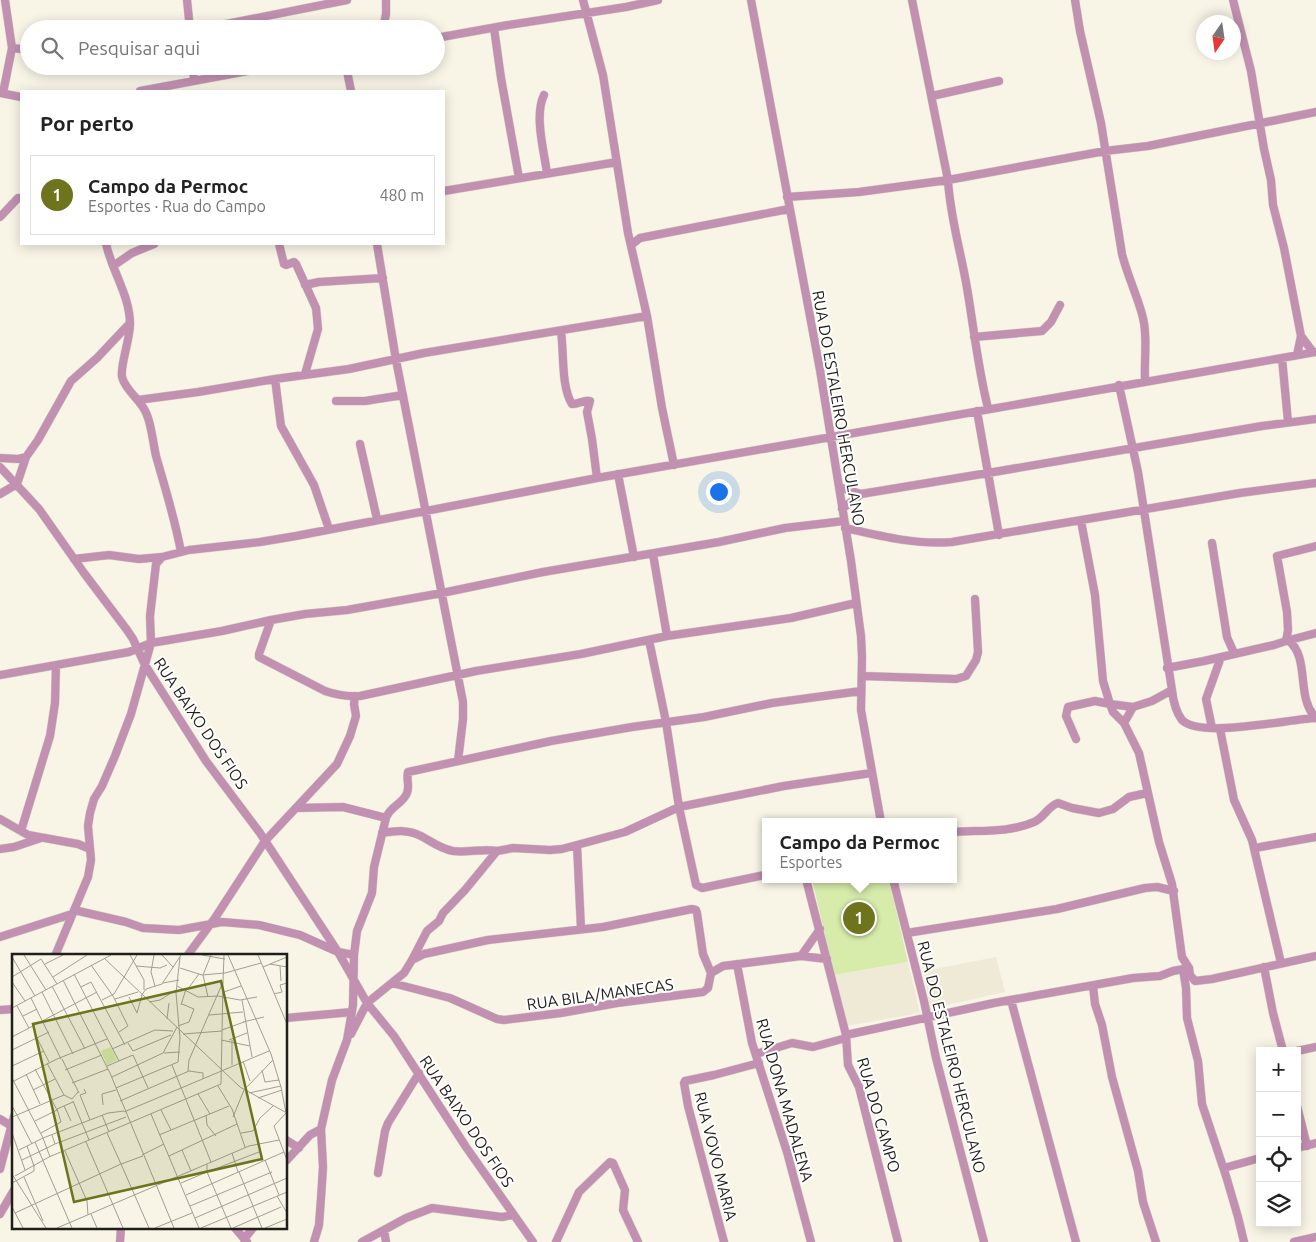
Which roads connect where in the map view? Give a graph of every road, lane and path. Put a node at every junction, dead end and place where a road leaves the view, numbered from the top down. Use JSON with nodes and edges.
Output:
{"nodes":[{"id":1,"x":5,"y":0,"type":"edge"},
{"id":2,"x":187,"y":0,"type":"edge"},
{"id":3,"x":347,"y":0,"type":"edge"},
{"id":4,"x":386,"y":0,"type":"edge"},
{"id":5,"x":583,"y":0,"type":"edge"},
{"id":6,"x":658,"y":0,"type":"edge"},
{"id":7,"x":751,"y":0,"type":"edge"},
{"id":8,"x":912,"y":0,"type":"edge"},
{"id":9,"x":1075,"y":0,"type":"edge"},
{"id":10,"x":1233,"y":0,"type":"edge"},
{"id":11,"x":586,"y":13,"type":"junction"},
{"id":12,"x":189,"y":20,"type":"edge"},
{"id":13,"x":246,"y":20,"type":"edge"},
{"id":14,"x":385,"y":20,"type":"edge"},
{"id":15,"x":494,"y":28,"type":"junction"},
{"id":16,"x":445,"y":36,"type":"edge"},
{"id":17,"x":12,"y":48,"type":"junction"},
{"id":18,"x":20,"y":49,"type":"edge"},
{"id":19,"x":194,"y":75,"type":"edge"},
{"id":20,"x":226,"y":75,"type":"edge"},
{"id":21,"x":348,"y":75,"type":"edge"},
{"id":22,"x":194,"y":81,"type":"junction"},
{"id":23,"x":999,"y":81,"type":"dead end"},
{"id":24,"x":145,"y":90,"type":"edge"},
{"id":25,"x":351,"y":90,"type":"edge"},
{"id":26,"x":2,"y":93,"type":"edge"},
{"id":27,"x":544,"y":95,"type":"dead end"},
{"id":28,"x":932,"y":96,"type":"junction"},
{"id":29,"x":20,"y":97,"type":"edge"},
{"id":30,"x":1316,"y":112,"type":"edge"},
{"id":31,"x":1260,"y":124,"type":"junction"},
{"id":32,"x":1104,"y":151,"type":"junction"},
{"id":33,"x":617,"y":162,"type":"junction"},
{"id":34,"x":547,"y":173,"type":"junction"},
{"id":35,"x":519,"y":178,"type":"junction"},
{"id":36,"x":948,"y":180,"type":"junction"},
{"id":37,"x":445,"y":192,"type":"edge"},
{"id":38,"x":20,"y":198,"type":"edge"},
{"id":39,"x":787,"y":198,"type":"junction"},
{"id":40,"x":789,"y":209,"type":"junction"},
{"id":41,"x":0,"y":217,"type":"edge"},
{"id":42,"x":628,"y":233,"type":"junction"},
{"id":43,"x":640,"y":238,"type":"junction"},
{"id":44,"x":106,"y":245,"type":"edge"},
{"id":45,"x":152,"y":245,"type":"edge"},
{"id":46,"x":279,"y":245,"type":"edge"},
{"id":47,"x":377,"y":245,"type":"edge"},
{"id":48,"x":631,"y":245,"type":"junction"},
{"id":49,"x":113,"y":266,"type":"junction"},
{"id":50,"x":383,"y":278,"type":"junction"},
{"id":51,"x":305,"y":284,"type":"junction"},
{"id":52,"x":1060,"y":305,"type":"dead end"},
{"id":53,"x":647,"y":316,"type":"junction"},
{"id":54,"x":130,"y":323,"type":"junction"},
{"id":55,"x":561,"y":331,"type":"junction"},
{"id":56,"x":1301,"y":336,"type":"junction"},
{"id":57,"x":974,"y":337,"type":"junction"},
{"id":58,"x":1315,"y":352,"type":"edge"},
{"id":59,"x":1297,"y":355,"type":"junction"},
{"id":60,"x":1282,"y":358,"type":"junction"},
{"id":61,"x":396,"y":360,"type":"junction"},
{"id":62,"x":305,"y":374,"type":"junction"},
{"id":63,"x":274,"y":379,"type":"junction"},
{"id":64,"x":1145,"y":381,"type":"junction"},
{"id":65,"x":1120,"y":386,"type":"junction"},
{"id":66,"x":403,"y":395,"type":"junction"},
{"id":67,"x":138,"y":400,"type":"junction"},
{"id":68,"x":336,"y":401,"type":"dead end"},
{"id":69,"x":988,"y":408,"type":"junction"},
{"id":70,"x":977,"y":410,"type":"junction"},
{"id":71,"x":1316,"y":419,"type":"edge"},
{"id":72,"x":1288,"y":422,"type":"junction"},
{"id":73,"x":832,"y":436,"type":"junction"},
{"id":74,"x":360,"y":444,"type":"dead end"},
{"id":75,"x":1133,"y":448,"type":"junction"},
{"id":76,"x":26,"y":457,"type":"junction"},
{"id":77,"x":0,"y":458,"type":"edge"},
{"id":78,"x":674,"y":464,"type":"junction"},
{"id":79,"x":0,"y":467,"type":"edge"},
{"id":80,"x":618,"y":474,"type":"junction"},
{"id":81,"x":988,"y":474,"type":"junction"},
{"id":82,"x":597,"y":478,"type":"junction"},
{"id":83,"x":1316,"y":483,"type":"edge"},
{"id":84,"x":17,"y":484,"type":"junction"},
{"id":85,"x":839,"y":486,"type":"junction"},
{"id":86,"x":0,"y":494,"type":"edge"},
{"id":87,"x":861,"y":494,"type":"junction"},
{"id":88,"x":842,"y":509,"type":"junction"},
{"id":89,"x":1144,"y":510,"type":"junction"},
{"id":90,"x":426,"y":511,"type":"junction"},
{"id":91,"x":377,"y":519,"type":"junction"},
{"id":92,"x":1080,"y":521,"type":"junction"},
{"id":93,"x":845,"y":524,"type":"junction"},
{"id":94,"x":329,"y":529,"type":"junction"},
{"id":95,"x":999,"y":535,"type":"junction"},
{"id":96,"x":1212,"y":543,"type":"dead end"},
{"id":97,"x":1316,"y":546,"type":"edge"},
{"id":98,"x":181,"y":552,"type":"junction"},
{"id":99,"x":653,"y":554,"type":"junction"},
{"id":100,"x":162,"y":557,"type":"junction"},
{"id":101,"x":634,"y":557,"type":"junction"},
{"id":102,"x":74,"y":559,"type":"junction"},
{"id":103,"x":442,"y":593,"type":"junction"},
{"id":104,"x":975,"y":599,"type":"dead end"},
{"id":105,"x":856,"y":603,"type":"junction"},
{"id":106,"x":271,"y":620,"type":"junction"},
{"id":107,"x":1316,"y":633,"type":"edge"},
{"id":108,"x":1302,"y":635,"type":"junction"},
{"id":109,"x":668,"y":636,"type":"junction"},
{"id":110,"x":649,"y":640,"type":"junction"},
{"id":111,"x":1289,"y":640,"type":"junction"},
{"id":112,"x":151,"y":643,"type":"junction"},
{"id":113,"x":1296,"y":647,"type":"junction"},
{"id":114,"x":138,"y":649,"type":"junction"},
{"id":115,"x":1234,"y":653,"type":"junction"},
{"id":116,"x":1221,"y":657,"type":"junction"},
{"id":117,"x":56,"y":665,"type":"junction"},
{"id":118,"x":145,"y":665,"type":"junction"},
{"id":119,"x":1168,"y":668,"type":"junction"},
{"id":120,"x":0,"y":675,"type":"edge"},
{"id":121,"x":458,"y":675,"type":"junction"},
{"id":122,"x":862,"y":676,"type":"junction"},
{"id":123,"x":1172,"y":690,"type":"junction"},
{"id":124,"x":861,"y":691,"type":"junction"},
{"id":125,"x":355,"y":696,"type":"junction"},
{"id":126,"x":1110,"y":704,"type":"junction"},
{"id":127,"x":1133,"y":707,"type":"junction"},
{"id":128,"x":1316,"y":718,"type":"edge"},
{"id":129,"x":666,"y":722,"type":"junction"},
{"id":130,"x":1124,"y":723,"type":"junction"},
{"id":131,"x":1216,"y":728,"type":"junction"},
{"id":132,"x":1076,"y":739,"type":"dead end"},
{"id":133,"x":458,"y":761,"type":"junction"},
{"id":134,"x":871,"y":773,"type":"junction"},
{"id":135,"x":1147,"y":794,"type":"junction"},
{"id":136,"x":679,"y":807,"type":"junction"},
{"id":137,"x":296,"y":808,"type":"junction"},
{"id":138,"x":386,"y":818,"type":"junction"},
{"id":139,"x":880,"y":818,"type":"edge"},
{"id":140,"x":0,"y":819,"type":"edge"},
{"id":141,"x":21,"y":831,"type":"junction"},
{"id":142,"x":957,"y":832,"type":"edge"},
{"id":143,"x":382,"y":833,"type":"junction"},
{"id":144,"x":1316,"y":837,"type":"edge"},
{"id":145,"x":42,"y":838,"type":"junction"},
{"id":146,"x":265,"y":841,"type":"junction"},
{"id":147,"x":577,"y":845,"type":"junction"},
{"id":148,"x":1255,"y":848,"type":"junction"},
{"id":149,"x":0,"y":849,"type":"edge"},
{"id":150,"x":90,"y":849,"type":"junction"},
{"id":151,"x":496,"y":851,"type":"junction"},
{"id":152,"x":762,"y":876,"type":"edge"},
{"id":153,"x":807,"y":883,"type":"edge"},
{"id":154,"x":894,"y":883,"type":"edge"},
{"id":155,"x":1174,"y":891,"type":"junction"},
{"id":156,"x":73,"y":912,"type":"junction"},
{"id":157,"x":211,"y":924,"type":"junction"},
{"id":158,"x":581,"y":929,"type":"junction"},
{"id":159,"x":820,"y":929,"type":"junction"},
{"id":160,"x":907,"y":933,"type":"junction"},
{"id":161,"x":0,"y":937,"type":"edge"},
{"id":162,"x":338,"y":952,"type":"junction"},
{"id":163,"x":56,"y":954,"type":"edge"},
{"id":164,"x":188,"y":954,"type":"edge"},
{"id":165,"x":354,"y":956,"type":"junction"},
{"id":166,"x":801,"y":956,"type":"junction"},
{"id":167,"x":1316,"y":956,"type":"edge"},
{"id":168,"x":1182,"y":957,"type":"junction"},
{"id":169,"x":827,"y":958,"type":"junction"},
{"id":170,"x":412,"y":960,"type":"junction"},
{"id":171,"x":1281,"y":963,"type":"junction"},
{"id":172,"x":737,"y":964,"type":"junction"},
{"id":173,"x":1264,"y":967,"type":"junction"},
{"id":174,"x":1183,"y":969,"type":"junction"},
{"id":175,"x":711,"y":973,"type":"junction"},
{"id":176,"x":354,"y":978,"type":"junction"},
{"id":177,"x":392,"y":983,"type":"junction"},
{"id":178,"x":1093,"y":986,"type":"junction"},
{"id":179,"x":377,"y":995,"type":"junction"},
{"id":180,"x":1011,"y":1000,"type":"junction"},
{"id":181,"x":367,"y":1003,"type":"junction"},
{"id":182,"x":352,"y":1012,"type":"junction"},
{"id":183,"x":378,"y":1015,"type":"junction"},
{"id":184,"x":288,"y":1018,"type":"edge"},
{"id":185,"x":928,"y":1018,"type":"junction"},
{"id":186,"x":846,"y":1036,"type":"junction"},
{"id":187,"x":347,"y":1040,"type":"junction"},
{"id":188,"x":1282,"y":1047,"type":"edge"},
{"id":189,"x":1316,"y":1047,"type":"edge"},
{"id":190,"x":1301,"y":1049,"type":"edge"},
{"id":191,"x":756,"y":1054,"type":"junction"},
{"id":192,"x":759,"y":1063,"type":"junction"},
{"id":193,"x":418,"y":1073,"type":"junction"},
{"id":194,"x":0,"y":1119,"type":"edge"},
{"id":195,"x":1301,"y":1122,"type":"edge"},
{"id":196,"x":12,"y":1127,"type":"edge"},
{"id":197,"x":321,"y":1129,"type":"junction"},
{"id":198,"x":288,"y":1141,"type":"edge"},
{"id":199,"x":1316,"y":1143,"type":"edge"},
{"id":200,"x":1307,"y":1146,"type":"junction"},
{"id":201,"x":1301,"y":1147,"type":"edge"},
{"id":202,"x":298,"y":1148,"type":"junction"},
{"id":203,"x":288,"y":1158,"type":"edge"},
{"id":204,"x":1256,"y":1159,"type":"edge"},
{"id":205,"x":0,"y":1166,"type":"edge"},
{"id":206,"x":1224,"y":1168,"type":"junction"},
{"id":207,"x":378,"y":1173,"type":"dead end"},
{"id":208,"x":12,"y":1193,"type":"edge"},
{"id":209,"x":0,"y":1214,"type":"edge"},
{"id":210,"x":513,"y":1215,"type":"junction"},
{"id":211,"x":251,"y":1230,"type":"edge"},
{"id":212,"x":384,"y":1230,"type":"junction"},
{"id":213,"x":1316,"y":1237,"type":"edge"},
{"id":214,"x":243,"y":1240,"type":"edge"},
{"id":215,"x":314,"y":1242,"type":"edge"},
{"id":216,"x":362,"y":1242,"type":"edge"},
{"id":217,"x":386,"y":1242,"type":"edge"},
{"id":218,"x":533,"y":1242,"type":"edge"},
{"id":219,"x":556,"y":1242,"type":"edge"},
{"id":220,"x":638,"y":1242,"type":"edge"},
{"id":221,"x":724,"y":1242,"type":"edge"},
{"id":222,"x":811,"y":1242,"type":"edge"},
{"id":223,"x":898,"y":1242,"type":"edge"},
{"id":224,"x":984,"y":1242,"type":"edge"},
{"id":225,"x":1076,"y":1242,"type":"edge"},
{"id":226,"x":1156,"y":1242,"type":"edge"},
{"id":227,"x":1244,"y":1242,"type":"edge"},
{"id":228,"x":1294,"y":1242,"type":"edge"}],
"edges":[{"from":1,"to":17,"type":"street"},
{"from":2,"to":12,"type":"street"},
{"from":3,"to":13,"type":"street"},
{"from":4,"to":14,"type":"street"},
{"from":5,"to":11,"type":"street"},
{"from":6,"to":11,"type":"street"},
{"from":7,"to":39,"type":"street","name":"RUA DO ESTALEIRO HERCULANO"},
{"from":8,"to":28,"type":"street"},
{"from":9,"to":32,"type":"street"},
{"from":10,"to":31,"type":"street"},
{"from":11,"to":15,"type":"street"},
{"from":11,"to":33,"type":"street"},
{"from":15,"to":16,"type":"street"},
{"from":15,"to":35,"type":"street"},
{"from":17,"to":18,"type":"street"},
{"from":17,"to":26,"type":"street"},
{"from":19,"to":22,"type":"street"},
{"from":20,"to":22,"type":"street"},
{"from":21,"to":25,"type":"street"},
{"from":22,"to":24,"type":"street"},
{"from":23,"to":28,"type":"street"},
{"from":26,"to":29,"type":"street"},
{"from":27,"to":34,"type":"street"},
{"from":28,"to":36,"type":"street"},
{"from":30,"to":31,"type":"street"},
{"from":31,"to":32,"type":"street"},
{"from":31,"to":56,"type":"street"},
{"from":32,"to":36,"type":"street"},
{"from":32,"to":64,"type":"street"},
{"from":33,"to":34,"type":"street"},
{"from":33,"to":42,"type":"street"},
{"from":34,"to":35,"type":"street"},
{"from":35,"to":37,"type":"street"},
{"from":36,"to":39,"type":"street"},
{"from":36,"to":57,"type":"street"},
{"from":38,"to":41,"type":"street"},
{"from":39,"to":40,"type":"street","name":"RUA DO ESTALEIRO HERCULANO"},
{"from":40,"to":43,"type":"street"},
{"from":40,"to":73,"type":"street","name":"RUA DO ESTALEIRO HERCULANO"},
{"from":42,"to":43,"type":"street"},
{"from":42,"to":48,"type":"street"},
{"from":43,"to":48,"type":"street"},
{"from":44,"to":49,"type":"street"},
{"from":45,"to":49,"type":"street"},
{"from":46,"to":51,"type":"street"},
{"from":47,"to":50,"type":"street"},
{"from":48,"to":53,"type":"street"},
{"from":49,"to":54,"type":"street"},
{"from":50,"to":51,"type":"street"},
{"from":50,"to":61,"type":"street"},
{"from":51,"to":62,"type":"street"},
{"from":52,"to":57,"type":"street"},
{"from":53,"to":55,"type":"street"},
{"from":53,"to":78,"type":"street"},
{"from":54,"to":67,"type":"street"},
{"from":54,"to":76,"type":"street"},
{"from":55,"to":61,"type":"street"},
{"from":55,"to":82,"type":"street"},
{"from":56,"to":58,"type":"street"},
{"from":56,"to":59,"type":"street"},
{"from":57,"to":69,"type":"street"},
{"from":58,"to":59,"type":"street"},
{"from":59,"to":60,"type":"street"},
{"from":60,"to":64,"type":"street"},
{"from":60,"to":72,"type":"street"},
{"from":61,"to":62,"type":"street"},
{"from":61,"to":66,"type":"street"},
{"from":62,"to":63,"type":"street"},
{"from":63,"to":67,"type":"street"},
{"from":63,"to":94,"type":"street"},
{"from":64,"to":65,"type":"street"},
{"from":65,"to":69,"type":"street"},
{"from":65,"to":75,"type":"street"},
{"from":66,"to":68,"type":"street"},
{"from":66,"to":90,"type":"street"},
{"from":67,"to":98,"type":"street"},
{"from":69,"to":70,"type":"street"},
{"from":70,"to":73,"type":"street"},
{"from":70,"to":81,"type":"street"},
{"from":71,"to":72,"type":"street"},
{"from":72,"to":75,"type":"street"},
{"from":73,"to":78,"type":"street"},
{"from":73,"to":85,"type":"street","name":"RUA DO ESTALEIRO HERCULANO"},
{"from":74,"to":91,"type":"street"},
{"from":75,"to":81,"type":"street"},
{"from":75,"to":89,"type":"street"},
{"from":76,"to":77,"type":"street"},
{"from":76,"to":84,"type":"street"},
{"from":78,"to":80,"type":"street"},
{"from":79,"to":84,"type":"street","name":"RUA BAIXO DOS FIOS"},
{"from":80,"to":82,"type":"street"},
{"from":80,"to":101,"type":"street"},
{"from":81,"to":87,"type":"street"},
{"from":81,"to":95,"type":"street"},
{"from":82,"to":90,"type":"street"},
{"from":83,"to":89,"type":"street"},
{"from":84,"to":86,"type":"street"},
{"from":84,"to":102,"type":"street","name":"RUA BAIXO DOS FIOS"},
{"from":85,"to":87,"type":"street"},
{"from":85,"to":88,"type":"street","name":"RUA DO ESTALEIRO HERCULANO"},
{"from":87,"to":88,"type":"street"},
{"from":88,"to":93,"type":"street","name":"RUA DO ESTALEIRO HERCULANO"},
{"from":89,"to":92,"type":"street"},
{"from":89,"to":119,"type":"street"},
{"from":90,"to":91,"type":"street"},
{"from":90,"to":103,"type":"street"},
{"from":91,"to":94,"type":"street"},
{"from":92,"to":95,"type":"street"},
{"from":92,"to":126,"type":"street"},
{"from":93,"to":95,"type":"street"},
{"from":93,"to":99,"type":"street"},
{"from":93,"to":105,"type":"street","name":"RUA DO ESTALEIRO HERCULANO"},
{"from":94,"to":98,"type":"street"},
{"from":96,"to":115,"type":"street"},
{"from":97,"to":111,"type":"street"},
{"from":98,"to":100,"type":"street"},
{"from":99,"to":101,"type":"street"},
{"from":99,"to":109,"type":"street"},
{"from":100,"to":102,"type":"street"},
{"from":100,"to":112,"type":"street"},
{"from":101,"to":103,"type":"street"},
{"from":102,"to":114,"type":"street","name":"RUA BAIXO DOS FIOS"},
{"from":103,"to":106,"type":"street"},
{"from":103,"to":121,"type":"street"},
{"from":104,"to":122,"type":"street"},
{"from":105,"to":109,"type":"street"},
{"from":105,"to":122,"type":"street","name":"RUA DO ESTALEIRO HERCULANO"},
{"from":106,"to":112,"type":"street"},
{"from":106,"to":125,"type":"street"},
{"from":107,"to":108,"type":"street"},
{"from":108,"to":111,"type":"street"},
{"from":108,"to":113,"type":"street"},
{"from":109,"to":110,"type":"street"},
{"from":110,"to":121,"type":"street"},
{"from":110,"to":129,"type":"street"},
{"from":111,"to":113,"type":"street"},
{"from":111,"to":115,"type":"street"},
{"from":112,"to":114,"type":"street"},
{"from":112,"to":118,"type":"street"},
{"from":113,"to":128,"type":"street"},
{"from":114,"to":117,"type":"street"},
{"from":114,"to":118,"type":"street","name":"RUA BAIXO DOS FIOS"},
{"from":115,"to":116,"type":"street"},
{"from":116,"to":119,"type":"street"},
{"from":116,"to":131,"type":"street"},
{"from":117,"to":120,"type":"street"},
{"from":117,"to":141,"type":"street"},
{"from":118,"to":146,"type":"street","name":"RUA BAIXO DOS FIOS"},
{"from":118,"to":150,"type":"street"},
{"from":119,"to":123,"type":"street"},
{"from":121,"to":125,"type":"street"},
{"from":121,"to":133,"type":"street"},
{"from":122,"to":124,"type":"street","name":"RUA DO ESTALEIRO HERCULANO"},
{"from":123,"to":127,"type":"street"},
{"from":123,"to":131,"type":"street"},
{"from":124,"to":129,"type":"street"},
{"from":124,"to":134,"type":"street","name":"RUA DO ESTALEIRO HERCULANO"},
{"from":125,"to":137,"type":"street"},
{"from":126,"to":127,"type":"street"},
{"from":126,"to":130,"type":"street"},
{"from":126,"to":132,"type":"street"},
{"from":127,"to":130,"type":"street"},
{"from":128,"to":131,"type":"street"},
{"from":129,"to":133,"type":"street"},
{"from":129,"to":136,"type":"street"},
{"from":130,"to":135,"type":"street"},
{"from":131,"to":148,"type":"street"},
{"from":133,"to":138,"type":"street"},
{"from":134,"to":136,"type":"street"},
{"from":134,"to":139,"type":"street","name":"RUA DO ESTALEIRO HERCULANO"},
{"from":135,"to":142,"type":"street"},
{"from":135,"to":155,"type":"street"},
{"from":136,"to":147,"type":"street"},
{"from":136,"to":152,"type":"street"},
{"from":137,"to":138,"type":"street"},
{"from":137,"to":146,"type":"street"},
{"from":138,"to":143,"type":"street"},
{"from":140,"to":141,"type":"street"},
{"from":141,"to":145,"type":"street"},
{"from":143,"to":151,"type":"street"},
{"from":143,"to":165,"type":"street"},
{"from":144,"to":148,"type":"street"},
{"from":145,"to":149,"type":"street"},
{"from":145,"to":150,"type":"street"},
{"from":146,"to":157,"type":"street"},
{"from":146,"to":162,"type":"street","name":"RUA BAIXO DOS FIOS"},
{"from":147,"to":151,"type":"street"},
{"from":147,"to":158,"type":"street"},
{"from":148,"to":171,"type":"street"},
{"from":150,"to":156,"type":"street"},
{"from":151,"to":170,"type":"street"},
{"from":153,"to":159,"type":"street","name":"RUA DO CAMPO"},
{"from":154,"to":160,"type":"street","name":"RUA DO ESTALEIRO HERCULANO"},
{"from":155,"to":160,"type":"street"},
{"from":155,"to":168,"type":"street"},
{"from":156,"to":157,"type":"street"},
{"from":156,"to":161,"type":"street"},
{"from":156,"to":163,"type":"street"},
{"from":157,"to":162,"type":"street"},
{"from":157,"to":164,"type":"street"},
{"from":158,"to":170,"type":"street"},
{"from":158,"to":175,"type":"street"},
{"from":159,"to":166,"type":"street"},
{"from":159,"to":169,"type":"street","name":"RUA DO CAMPO"},
{"from":160,"to":185,"type":"street","name":"RUA DO ESTALEIRO HERCULANO"},
{"from":162,"to":165,"type":"street"},
{"from":162,"to":176,"type":"street","name":"RUA BAIXO DOS FIOS"},
{"from":165,"to":176,"type":"street"},
{"from":166,"to":169,"type":"street"},
{"from":166,"to":172,"type":"street"},
{"from":167,"to":171,"type":"street"},
{"from":168,"to":174,"type":"street"},
{"from":168,"to":174,"type":"street"},
{"from":169,"to":186,"type":"street","name":"RUA DO CAMPO"},
{"from":170,"to":177,"type":"street"},
{"from":171,"to":173,"type":"street"},
{"from":172,"to":175,"type":"street"},
{"from":172,"to":191,"type":"street","name":"RUA DONA MADALENA"},
{"from":173,"to":174,"type":"street"},
{"from":173,"to":188,"type":"street"},
{"from":174,"to":178,"type":"street"},
{"from":174,"to":206,"type":"street"},
{"from":175,"to":177,"type":"street","name":"RUA BILA/MANECAS"},
{"from":176,"to":181,"type":"street","name":"RUA BAIXO DOS FIOS"},
{"from":176,"to":182,"type":"street"},
{"from":177,"to":179,"type":"street"},
{"from":178,"to":180,"type":"street"},
{"from":178,"to":226,"type":"street"},
{"from":179,"to":181,"type":"street"},
{"from":179,"to":183,"type":"street"},
{"from":180,"to":185,"type":"street"},
{"from":180,"to":225,"type":"street"},
{"from":181,"to":183,"type":"street","name":"RUA BAIXO DOS FIOS"},
{"from":181,"to":187,"type":"street"},
{"from":182,"to":184,"type":"street"},
{"from":182,"to":187,"type":"street"},
{"from":183,"to":193,"type":"street","name":"RUA BAIXO DOS FIOS"},
{"from":185,"to":186,"type":"street"},
{"from":185,"to":224,"type":"street","name":"RUA DO ESTALEIRO HERCULANO"},
{"from":186,"to":191,"type":"street"},
{"from":186,"to":223,"type":"street","name":"RUA DO CAMPO"},
{"from":187,"to":197,"type":"street"},
{"from":189,"to":190,"type":"street"},
{"from":191,"to":192,"type":"street","name":"RUA DONA MADALENA"},
{"from":192,"to":221,"type":"street","name":"RUA VOVO MARIA"},
{"from":192,"to":222,"type":"street","name":"RUA DONA MADALENA"},
{"from":193,"to":207,"type":"street"},
{"from":193,"to":210,"type":"street","name":"RUA BAIXO DOS FIOS"},
{"from":194,"to":196,"type":"street"},
{"from":195,"to":200,"type":"street"},
{"from":196,"to":205,"type":"street"},
{"from":197,"to":202,"type":"street"},
{"from":197,"to":215,"type":"street"},
{"from":198,"to":202,"type":"street"},
{"from":199,"to":200,"type":"street"},
{"from":200,"to":201,"type":"street"},
{"from":202,"to":203,"type":"street"},
{"from":204,"to":206,"type":"street"},
{"from":206,"to":227,"type":"street"},
{"from":208,"to":209,"type":"street"},
{"from":210,"to":212,"type":"street"},
{"from":210,"to":218,"type":"street","name":"RUA BAIXO DOS FIOS"},
{"from":211,"to":214,"type":"street"},
{"from":212,"to":216,"type":"street"},
{"from":212,"to":217,"type":"street"},
{"from":213,"to":228,"type":"street"},
{"from":219,"to":220,"type":"street"}]}
